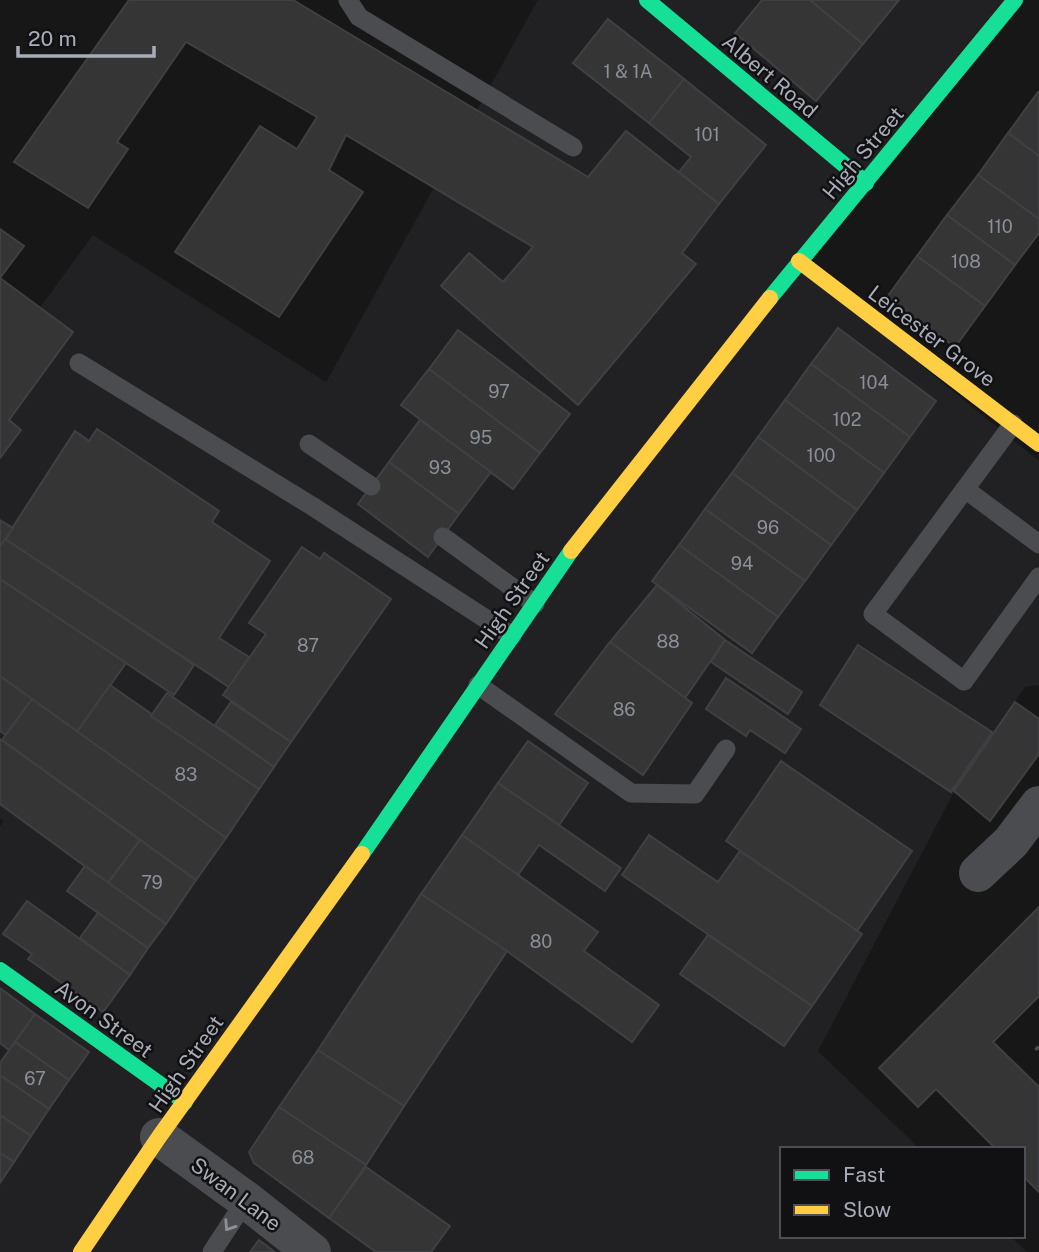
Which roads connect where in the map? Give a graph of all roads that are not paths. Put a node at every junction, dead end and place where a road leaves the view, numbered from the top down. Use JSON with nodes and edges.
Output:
{"nodes":[{"id":1,"x":348,"y":0,"type":"edge"},
{"id":2,"x":647,"y":0,"type":"edge"},
{"id":3,"x":1015,"y":0,"type":"edge"},
{"id":4,"x":573,"y":147,"type":"dead end"},
{"id":5,"x":866,"y":183,"type":"junction"},
{"id":6,"x":799,"y":261,"type":"junction"},
{"id":7,"x":79,"y":363,"type":"dead end"},
{"id":8,"x":1013,"y":424,"type":"junction"},
{"id":9,"x":309,"y":444,"type":"dead end"},
{"id":10,"x":1039,"y":444,"type":"edge"},
{"id":11,"x":371,"y":486,"type":"dead end"},
{"id":12,"x":965,"y":489,"type":"junction"},
{"id":13,"x":443,"y":537,"type":"dead end"},
{"id":14,"x":1039,"y":544,"type":"edge"},
{"id":15,"x":1039,"y":577,"type":"edge"},
{"id":16,"x":535,"y":604,"type":"junction"},
{"id":17,"x":512,"y":636,"type":"junction"},
{"id":18,"x":478,"y":685,"type":"junction"},
{"id":19,"x":726,"y":750,"type":"dead end"},
{"id":20,"x":1039,"y":805,"type":"edge"},
{"id":21,"x":978,"y":873,"type":"dead end"},
{"id":22,"x":0,"y":970,"type":"edge"},
{"id":23,"x":184,"y":1102,"type":"junction"},
{"id":24,"x":159,"y":1137,"type":"junction"},
{"id":25,"x":246,"y":1199,"type":"junction"},
{"id":26,"x":82,"y":1252,"type":"edge"},
{"id":27,"x":212,"y":1252,"type":"edge"},
{"id":28,"x":312,"y":1252,"type":"edge"}],
"edges":[{"from":1,"to":4,"type":"lane"},
{"from":2,"to":5,"type":"main road","name":"Albert Road"},
{"from":3,"to":5,"type":"main road","name":"High Street"},
{"from":5,"to":6,"type":"main road","name":"High Street"},
{"from":6,"to":8,"type":"main road","name":"Leicester Grove"},
{"from":6,"to":16,"type":"main road","name":"High Street"},
{"from":7,"to":17,"type":"lane"},
{"from":8,"to":10,"type":"main road","name":"Leicester Grove"},
{"from":8,"to":12,"type":"lane"},
{"from":9,"to":11,"type":"lane"},
{"from":12,"to":14,"type":"lane"},
{"from":12,"to":15,"type":"lane"},
{"from":13,"to":16,"type":"lane"},
{"from":16,"to":17,"type":"main road","name":"High Street"},
{"from":17,"to":18,"type":"main road","name":"High Street"},
{"from":18,"to":19,"type":"lane"},
{"from":18,"to":23,"type":"main road","name":"High Street"},
{"from":20,"to":21,"type":"street"},
{"from":22,"to":23,"type":"main road","name":"Avon Street"},
{"from":23,"to":24,"type":"main road","name":"High Street"},
{"from":24,"to":25,"type":"street","name":"Swan Lane"},
{"from":24,"to":26,"type":"main road","name":"High Street"},
{"from":25,"to":27,"type":"lane","one_way":true},
{"from":25,"to":28,"type":"street","name":"Swan Lane"}]}
